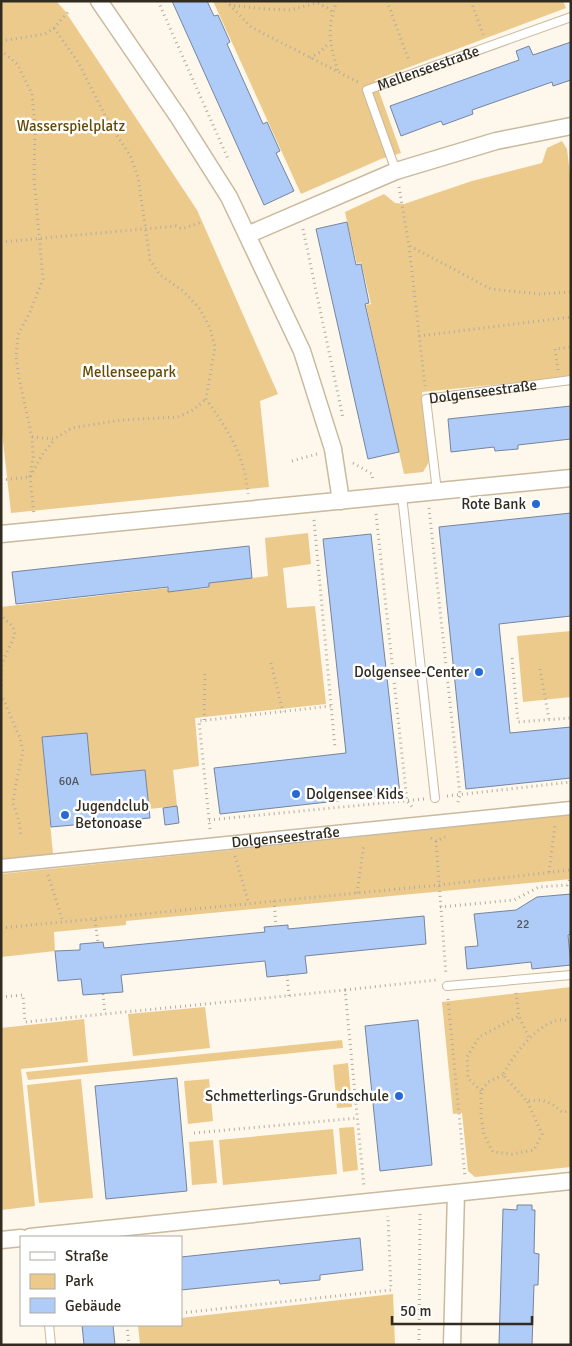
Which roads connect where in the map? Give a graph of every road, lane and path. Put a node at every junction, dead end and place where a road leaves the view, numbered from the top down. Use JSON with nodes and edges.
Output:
{"nodes":[{"id":1,"x":100,"y":1,"type":"edge"},
{"id":2,"x":158,"y":1,"type":"edge"},
{"id":3,"x":324,"y":1,"type":"edge"},
{"id":4,"x":337,"y":1,"type":"edge"},
{"id":5,"x":387,"y":1,"type":"edge"},
{"id":6,"x":471,"y":1,"type":"edge"},
{"id":7,"x":227,"y":3,"type":"edge"},
{"id":8,"x":318,"y":3,"type":"junction"},
{"id":9,"x":70,"y":10,"type":"dead end"},
{"id":10,"x":333,"y":14,"type":"junction"},
{"id":11,"x":571,"y":17,"type":"edge"},
{"id":12,"x":54,"y":28,"type":"junction"},
{"id":13,"x":1,"y":41,"type":"edge"},
{"id":14,"x":330,"y":42,"type":"junction"},
{"id":15,"x":488,"y":47,"type":"junction"},
{"id":16,"x":1,"y":50,"type":"edge"},
{"id":17,"x":310,"y":58,"type":"junction"},
{"id":18,"x":338,"y":72,"type":"junction"},
{"id":19,"x":414,"y":74,"type":"junction"},
{"id":20,"x":367,"y":90,"type":"junction"},
{"id":21,"x":571,"y":126,"type":"edge"},
{"id":22,"x":230,"y":162,"type":"dead end"},
{"id":23,"x":396,"y":171,"type":"junction"},
{"id":24,"x":299,"y":212,"type":"junction"},
{"id":25,"x":202,"y":222,"type":"dead end"},
{"id":26,"x":145,"y":229,"type":"junction"},
{"id":27,"x":248,"y":235,"type":"junction"},
{"id":28,"x":40,"y":239,"type":"junction"},
{"id":29,"x":1,"y":242,"type":"edge"},
{"id":30,"x":409,"y":246,"type":"junction"},
{"id":31,"x":571,"y":292,"type":"edge"},
{"id":32,"x":571,"y":317,"type":"edge"},
{"id":33,"x":419,"y":336,"type":"junction"},
{"id":34,"x":571,"y":347,"type":"edge"},
{"id":35,"x":571,"y":380,"type":"edge"},
{"id":36,"x":559,"y":382,"type":"junction"},
{"id":37,"x":426,"y":399,"type":"junction"},
{"id":38,"x":206,"y":400,"type":"junction"},
{"id":39,"x":345,"y":426,"type":"dead end"},
{"id":40,"x":32,"y":437,"type":"junction"},
{"id":41,"x":54,"y":439,"type":"junction"},
{"id":42,"x":351,"y":455,"type":"dead end"},
{"id":43,"x":30,"y":477,"type":"junction"},
{"id":44,"x":571,"y":478,"type":"edge"},
{"id":45,"x":1,"y":480,"type":"edge"},
{"id":46,"x":432,"y":492,"type":"junction"},
{"id":47,"x":402,"y":495,"type":"junction"},
{"id":48,"x":375,"y":498,"type":"junction"},
{"id":49,"x":341,"y":501,"type":"junction"},
{"id":50,"x":313,"y":504,"type":"junction"},
{"id":51,"x":250,"y":510,"type":"junction"},
{"id":52,"x":36,"y":531,"type":"junction"},
{"id":53,"x":1,"y":534,"type":"edge"},
{"id":54,"x":1,"y":613,"type":"edge"},
{"id":55,"x":512,"y":658,"type":"dead end"},
{"id":56,"x":271,"y":663,"type":"dead end"},
{"id":57,"x":540,"y":669,"type":"dead end"},
{"id":58,"x":205,"y":671,"type":"dead end"},
{"id":59,"x":1,"y":693,"type":"edge"},
{"id":60,"x":331,"y":706,"type":"junction"},
{"id":61,"x":283,"y":712,"type":"junction"},
{"id":62,"x":571,"y":718,"type":"edge"},
{"id":63,"x":204,"y":720,"type":"junction"},
{"id":64,"x":549,"y":720,"type":"junction"},
{"id":65,"x":335,"y":748,"type":"dead end"},
{"id":66,"x":571,"y":782,"type":"edge"},
{"id":67,"x":460,"y":795,"type":"junction"},
{"id":68,"x":435,"y":798,"type":"junction"},
{"id":69,"x":407,"y":801,"type":"junction"},
{"id":70,"x":571,"y":808,"type":"edge"},
{"id":71,"x":556,"y":810,"type":"junction"},
{"id":72,"x":209,"y":820,"type":"junction"},
{"id":73,"x":366,"y":828,"type":"junction"},
{"id":74,"x":21,"y":837,"type":"dead end"},
{"id":75,"x":436,"y":841,"type":"dead end"},
{"id":76,"x":226,"y":843,"type":"junction"},
{"id":77,"x":212,"y":846,"type":"junction"},
{"id":78,"x":44,"y":862,"type":"junction"},
{"id":79,"x":1,"y":866,"type":"edge"},
{"id":80,"x":571,"y":870,"type":"edge"},
{"id":81,"x":549,"y":872,"type":"junction"},
{"id":82,"x":571,"y":877,"type":"edge"},
{"id":83,"x":438,"y":886,"type":"junction"},
{"id":84,"x":357,"y":894,"type":"junction"},
{"id":85,"x":274,"y":901,"type":"junction"},
{"id":86,"x":249,"y":904,"type":"junction"},
{"id":87,"x":440,"y":906,"type":"junction"},
{"id":88,"x":95,"y":920,"type":"junction"},
{"id":89,"x":64,"y":922,"type":"junction"},
{"id":90,"x":276,"y":926,"type":"dead end"},
{"id":91,"x":1,"y":928,"type":"edge"},
{"id":92,"x":98,"y":943,"type":"dead end"},
{"id":93,"x":571,"y":975,"type":"edge"},
{"id":94,"x":287,"y":976,"type":"dead end"},
{"id":95,"x":515,"y":980,"type":"junction"},
{"id":96,"x":446,"y":982,"type":"junction"},
{"id":97,"x":345,"y":990,"type":"junction"},
{"id":98,"x":103,"y":994,"type":"dead end"},
{"id":99,"x":289,"y":996,"type":"junction"},
{"id":100,"x":1,"y":997,"type":"edge"},
{"id":101,"x":105,"y":1014,"type":"junction"},
{"id":102,"x":518,"y":1016,"type":"junction"},
{"id":103,"x":571,"y":1021,"type":"edge"},
{"id":104,"x":530,"y":1040,"type":"junction"},
{"id":105,"x":503,"y":1075,"type":"junction"},
{"id":106,"x":481,"y":1091,"type":"junction"},
{"id":107,"x":527,"y":1101,"type":"junction"},
{"id":108,"x":571,"y":1111,"type":"edge"},
{"id":109,"x":358,"y":1118,"type":"junction"},
{"id":110,"x":194,"y":1134,"type":"dead end"},
{"id":111,"x":571,"y":1181,"type":"edge"},
{"id":112,"x":461,"y":1193,"type":"junction"},
{"id":113,"x":421,"y":1197,"type":"junction"},
{"id":114,"x":387,"y":1200,"type":"junction"},
{"id":115,"x":366,"y":1203,"type":"junction"},
{"id":116,"x":47,"y":1236,"type":"edge"},
{"id":117,"x":20,"y":1238,"type":"edge"},
{"id":118,"x":1,"y":1240,"type":"edge"},
{"id":119,"x":182,"y":1313,"type":"edge"},
{"id":120,"x":50,"y":1326,"type":"edge"},
{"id":121,"x":127,"y":1326,"type":"edge"},
{"id":122,"x":51,"y":1345,"type":"edge"},
{"id":123,"x":129,"y":1345,"type":"edge"},
{"id":124,"x":419,"y":1345,"type":"edge"},
{"id":125,"x":452,"y":1345,"type":"edge"}],
"edges":[{"from":1,"to":27,"type":"street"},
{"from":2,"to":22,"type":"path"},
{"from":3,"to":8,"type":"path"},
{"from":4,"to":10,"type":"path"},
{"from":5,"to":19,"type":"path"},
{"from":6,"to":15,"type":"path"},
{"from":7,"to":8,"type":"path"},
{"from":7,"to":17,"type":"path"},
{"from":8,"to":10,"type":"path"},
{"from":9,"to":12,"type":"path"},
{"from":10,"to":14,"type":"path"},
{"from":11,"to":15,"type":"lane","name":"Mellenseestraße"},
{"from":12,"to":13,"type":"path"},
{"from":12,"to":26,"type":"path"},
{"from":14,"to":17,"type":"path"},
{"from":14,"to":18,"type":"path"},
{"from":15,"to":19,"type":"lane","name":"Mellenseestraße"},
{"from":16,"to":28,"type":"path"},
{"from":17,"to":18,"type":"path"},
{"from":18,"to":20,"type":"path"},
{"from":19,"to":20,"type":"lane","name":"Mellenseestraße"},
{"from":20,"to":23,"type":"lane","name":"Mellenseestraße"},
{"from":21,"to":23,"type":"street"},
{"from":23,"to":24,"type":"street"},
{"from":23,"to":30,"type":"path"},
{"from":24,"to":27,"type":"street"},
{"from":24,"to":39,"type":"path"},
{"from":25,"to":26,"type":"path"},
{"from":26,"to":28,"type":"path"},
{"from":26,"to":38,"type":"path"},
{"from":27,"to":49,"type":"street"},
{"from":28,"to":29,"type":"path"},
{"from":28,"to":40,"type":"path"},
{"from":30,"to":31,"type":"path"},
{"from":30,"to":33,"type":"path"},
{"from":32,"to":33,"type":"path"},
{"from":33,"to":37,"type":"path"},
{"from":34,"to":36,"type":"path"},
{"from":35,"to":36,"type":"lane","name":"Dolgenseestraße"},
{"from":36,"to":37,"type":"lane","name":"Dolgenseestraße"},
{"from":37,"to":46,"type":"lane","name":"Dolgenseestraße"},
{"from":38,"to":41,"type":"path"},
{"from":38,"to":51,"type":"path"},
{"from":40,"to":41,"type":"path"},
{"from":40,"to":43,"type":"path"},
{"from":41,"to":43,"type":"path"},
{"from":42,"to":48,"type":"path"},
{"from":43,"to":45,"type":"path"},
{"from":43,"to":52,"type":"path"},
{"from":44,"to":46,"type":"street"},
{"from":46,"to":47,"type":"street"},
{"from":46,"to":67,"type":"path"},
{"from":47,"to":48,"type":"street"},
{"from":47,"to":68,"type":"lane"},
{"from":48,"to":49,"type":"street"},
{"from":48,"to":69,"type":"path"},
{"from":49,"to":50,"type":"street"},
{"from":50,"to":51,"type":"street"},
{"from":50,"to":60,"type":"path"},
{"from":51,"to":52,"type":"street"},
{"from":52,"to":53,"type":"street"},
{"from":54,"to":59,"type":"path"},
{"from":55,"to":64,"type":"path"},
{"from":56,"to":61,"type":"path"},
{"from":57,"to":64,"type":"path"},
{"from":58,"to":63,"type":"path"},
{"from":59,"to":74,"type":"path"},
{"from":60,"to":61,"type":"path"},
{"from":60,"to":65,"type":"path"},
{"from":61,"to":63,"type":"path"},
{"from":62,"to":64,"type":"path"},
{"from":63,"to":72,"type":"path"},
{"from":66,"to":67,"type":"path"},
{"from":67,"to":68,"type":"path"},
{"from":68,"to":69,"type":"path"},
{"from":69,"to":72,"type":"path"},
{"from":70,"to":71,"type":"street","name":"Dolgenseestraße"},
{"from":71,"to":73,"type":"street","name":"Dolgenseestraße"},
{"from":71,"to":81,"type":"path"},
{"from":72,"to":77,"type":"path"},
{"from":73,"to":76,"type":"street","name":"Dolgenseestraße"},
{"from":73,"to":84,"type":"path"},
{"from":75,"to":83,"type":"path"},
{"from":76,"to":77,"type":"street","name":"Dolgenseestraße"},
{"from":76,"to":86,"type":"path"},
{"from":77,"to":78,"type":"street","name":"Dolgenseestraße"},
{"from":78,"to":79,"type":"street","name":"Dolgenseestraße"},
{"from":78,"to":89,"type":"path"},
{"from":80,"to":81,"type":"path"},
{"from":81,"to":83,"type":"path"},
{"from":82,"to":87,"type":"path"},
{"from":83,"to":84,"type":"path"},
{"from":83,"to":87,"type":"path"},
{"from":84,"to":85,"type":"path"},
{"from":85,"to":86,"type":"path"},
{"from":85,"to":90,"type":"path"},
{"from":86,"to":88,"type":"path"},
{"from":87,"to":96,"type":"path"},
{"from":88,"to":89,"type":"path"},
{"from":88,"to":92,"type":"path"},
{"from":89,"to":91,"type":"path"},
{"from":93,"to":95,"type":"lane"},
{"from":94,"to":99,"type":"path"},
{"from":95,"to":96,"type":"lane"},
{"from":95,"to":102,"type":"path"},
{"from":96,"to":97,"type":"path"},
{"from":96,"to":112,"type":"path"},
{"from":97,"to":99,"type":"path"},
{"from":97,"to":109,"type":"path"},
{"from":98,"to":101,"type":"path"},
{"from":99,"to":101,"type":"path"},
{"from":100,"to":101,"type":"path"},
{"from":102,"to":104,"type":"path"},
{"from":102,"to":106,"type":"path"},
{"from":103,"to":104,"type":"path"},
{"from":104,"to":105,"type":"path"},
{"from":105,"to":106,"type":"path"},
{"from":105,"to":107,"type":"path"},
{"from":106,"to":107,"type":"path"},
{"from":107,"to":108,"type":"path"},
{"from":109,"to":110,"type":"path"},
{"from":109,"to":115,"type":"path"},
{"from":111,"to":112,"type":"street"},
{"from":112,"to":113,"type":"street"},
{"from":112,"to":125,"type":"street"},
{"from":113,"to":114,"type":"street"},
{"from":113,"to":124,"type":"path"},
{"from":114,"to":115,"type":"street"},
{"from":114,"to":119,"type":"path"},
{"from":115,"to":116,"type":"street"},
{"from":117,"to":118,"type":"street"},
{"from":120,"to":122,"type":"lane"},
{"from":121,"to":123,"type":"path"}]}
